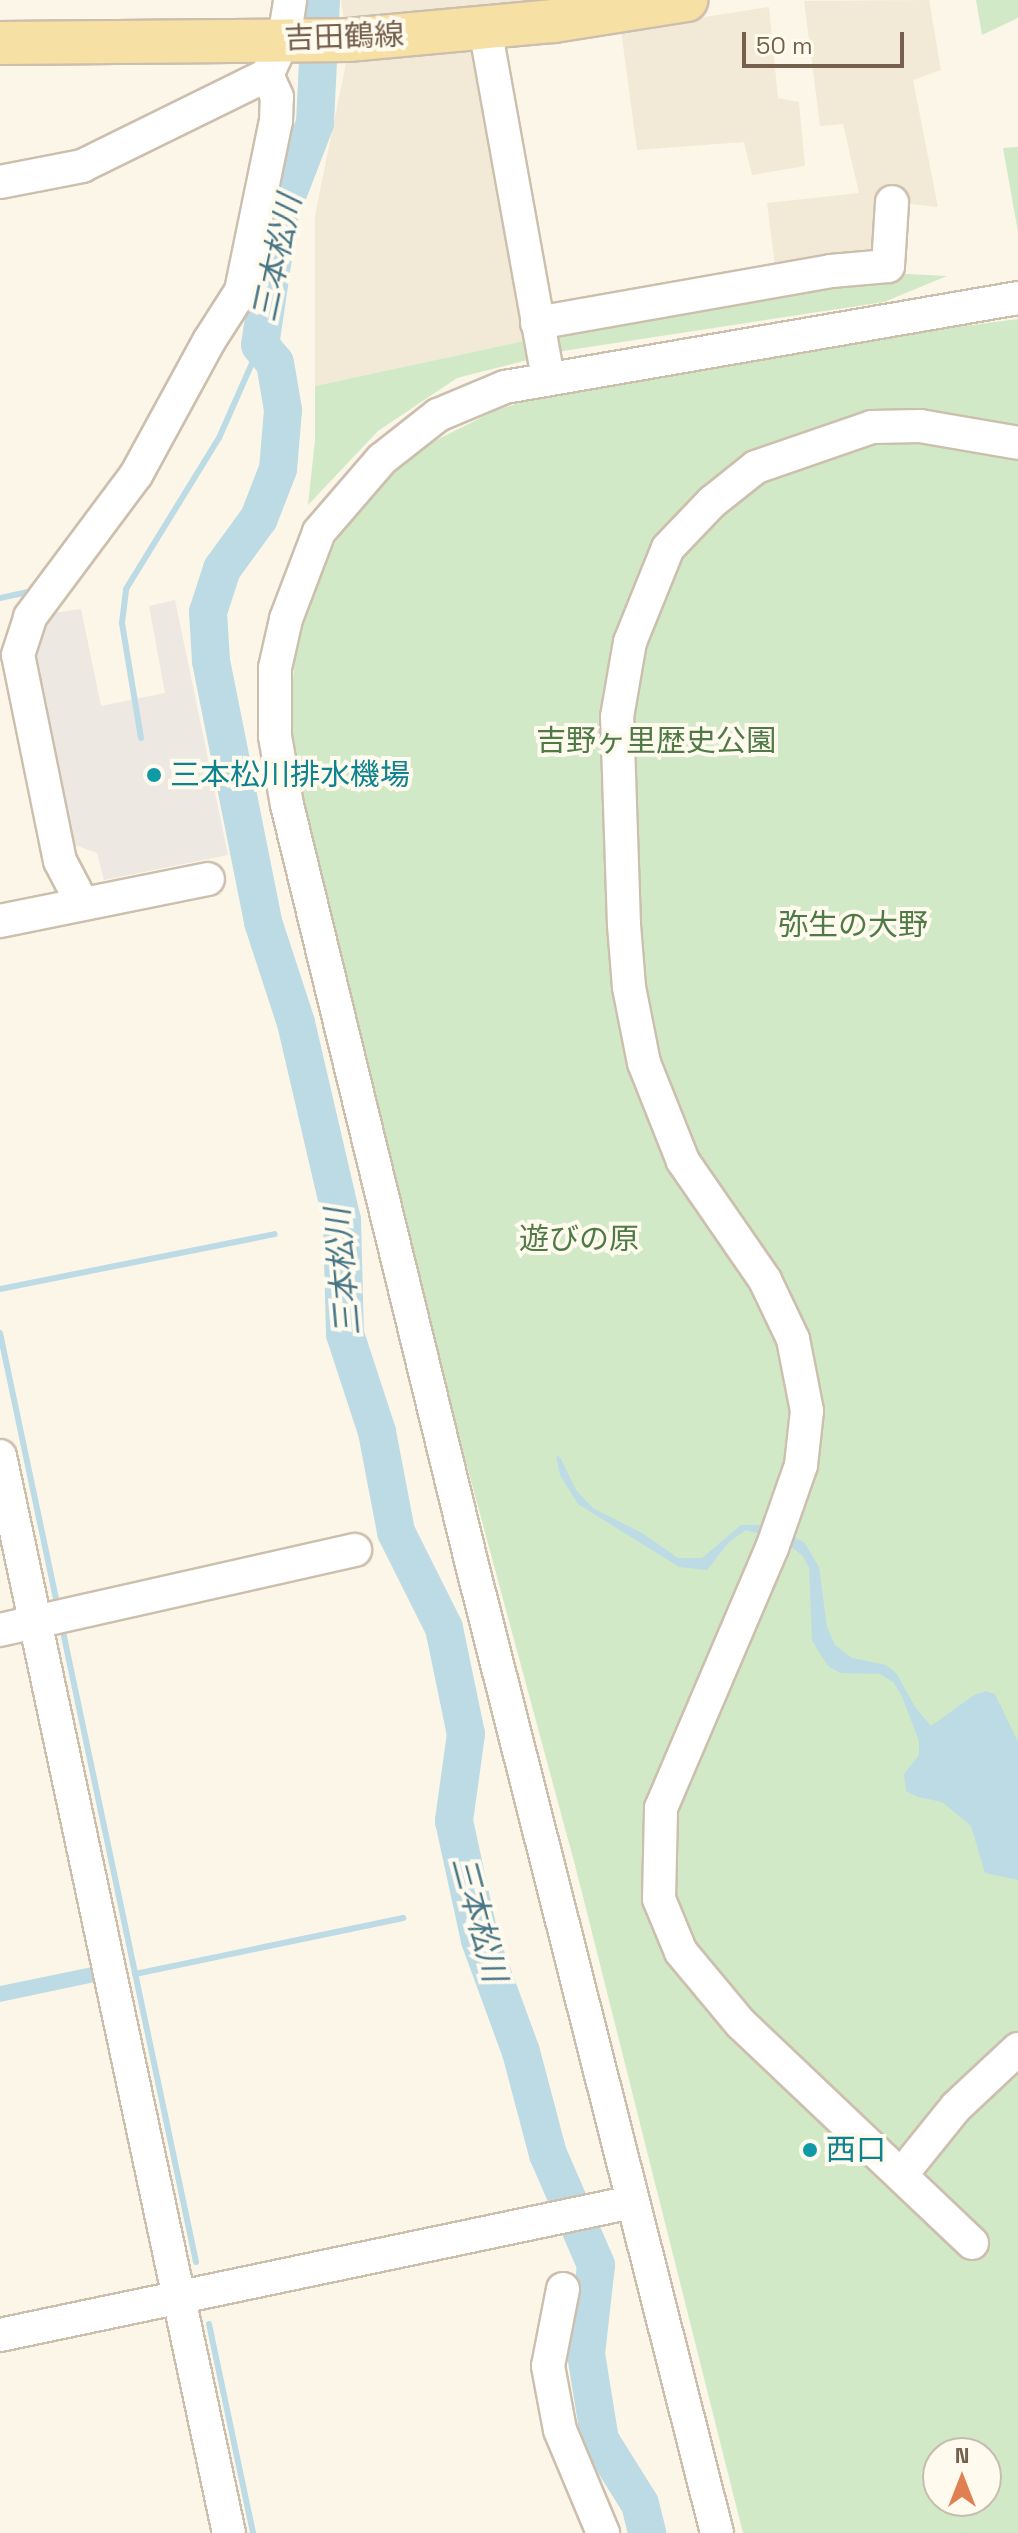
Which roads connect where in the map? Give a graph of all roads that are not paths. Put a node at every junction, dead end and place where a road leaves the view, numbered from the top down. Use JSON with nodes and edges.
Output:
{"nodes":[{"id":1,"x":686,"y":0,"type":"edge"},
{"id":2,"x":553,"y":10,"type":"edge"},
{"id":3,"x":485,"y":28,"type":"junction"},
{"id":4,"x":280,"y":38,"type":"edge"},
{"id":5,"x":0,"y":43,"type":"edge"},
{"id":6,"x":0,"y":182,"type":"edge"},
{"id":7,"x":892,"y":202,"type":"dead end"},
{"id":8,"x":1018,"y":298,"type":"edge"},
{"id":9,"x":537,"y":323,"type":"junction"},
{"id":10,"x":548,"y":378,"type":"junction"},
{"id":11,"x":1018,"y":443,"type":"edge"},
{"id":12,"x":208,"y":879,"type":"dead end"},
{"id":13,"x":82,"y":903,"type":"junction"},
{"id":14,"x":0,"y":921,"type":"edge"},
{"id":15,"x":0,"y":1456,"type":"edge"},
{"id":16,"x":355,"y":1550,"type":"dead end"},
{"id":17,"x":52,"y":1619,"type":"junction"},
{"id":18,"x":0,"y":1630,"type":"edge"},
{"id":19,"x":1018,"y":2049,"type":"edge"},
{"id":20,"x":902,"y":2174,"type":"junction"},
{"id":21,"x":620,"y":2205,"type":"junction"},
{"id":22,"x":972,"y":2243,"type":"dead end"},
{"id":23,"x":563,"y":2289,"type":"dead end"},
{"id":24,"x":178,"y":2298,"type":"junction"},
{"id":25,"x":0,"y":2335,"type":"edge"},
{"id":26,"x":229,"y":2533,"type":"edge"},
{"id":27,"x":603,"y":2533,"type":"edge"},
{"id":28,"x":717,"y":2533,"type":"edge"}],
"edges":[{"from":1,"to":2,"type":"main road","name":"吉田鶴線"},
{"from":2,"to":3,"type":"main road","name":"吉田鶴線"},
{"from":3,"to":4,"type":"main road","name":"吉田鶴線"},
{"from":3,"to":9,"type":"street"},
{"from":4,"to":5,"type":"main road","name":"吉田鶴線"},
{"from":4,"to":6,"type":"street"},
{"from":4,"to":13,"type":"street"},
{"from":7,"to":9,"type":"street"},
{"from":8,"to":10,"type":"street"},
{"from":9,"to":10,"type":"street"},
{"from":10,"to":21,"type":"street"},
{"from":11,"to":20,"type":"street"},
{"from":12,"to":13,"type":"street"},
{"from":13,"to":14,"type":"street"},
{"from":15,"to":17,"type":"street"},
{"from":16,"to":17,"type":"street"},
{"from":17,"to":18,"type":"street"},
{"from":17,"to":24,"type":"street"},
{"from":19,"to":20,"type":"street"},
{"from":20,"to":22,"type":"street"},
{"from":21,"to":24,"type":"street"},
{"from":21,"to":28,"type":"street"},
{"from":23,"to":27,"type":"street"},
{"from":24,"to":25,"type":"street"},
{"from":24,"to":26,"type":"street"}]}
